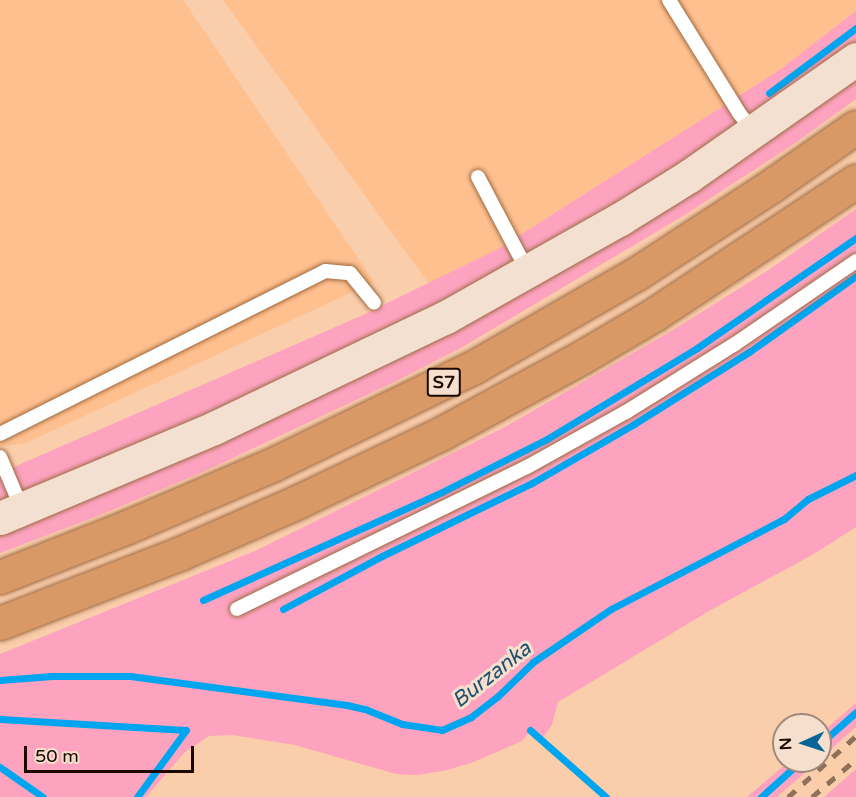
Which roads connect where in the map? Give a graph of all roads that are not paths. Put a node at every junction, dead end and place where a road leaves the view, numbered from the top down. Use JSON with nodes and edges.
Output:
{"nodes":[{"id":1,"x":669,"y":0,"type":"edge"},
{"id":2,"x":856,"y":58,"type":"edge"},
{"id":3,"x":856,"y":127,"type":"edge"},
{"id":4,"x":754,"y":132,"type":"junction"},
{"id":5,"x":478,"y":177,"type":"dead end"},
{"id":6,"x":856,"y":181,"type":"edge"},
{"id":7,"x":856,"y":261,"type":"edge"},
{"id":8,"x":528,"y":272,"type":"junction"},
{"id":9,"x":374,"y":303,"type":"dead end"},
{"id":10,"x":0,"y":434,"type":"edge"},
{"id":11,"x":0,"y":457,"type":"edge"},
{"id":12,"x":11,"y":513,"type":"edge"},
{"id":13,"x":0,"y":577,"type":"edge"},
{"id":14,"x":237,"y":609,"type":"dead end"},
{"id":15,"x":0,"y":623,"type":"edge"}],
"edges":[{"from":1,"to":4,"type":"lane"},
{"from":2,"to":4,"type":"street"},
{"from":3,"to":13,"type":"highway","number":"S7"},
{"from":4,"to":8,"type":"street"},
{"from":5,"to":8,"type":"lane"},
{"from":6,"to":15,"type":"highway","number":"S7"},
{"from":7,"to":14,"type":"lane"},
{"from":8,"to":12,"type":"street"},
{"from":9,"to":10,"type":"lane"},
{"from":11,"to":12,"type":"lane"}]}
